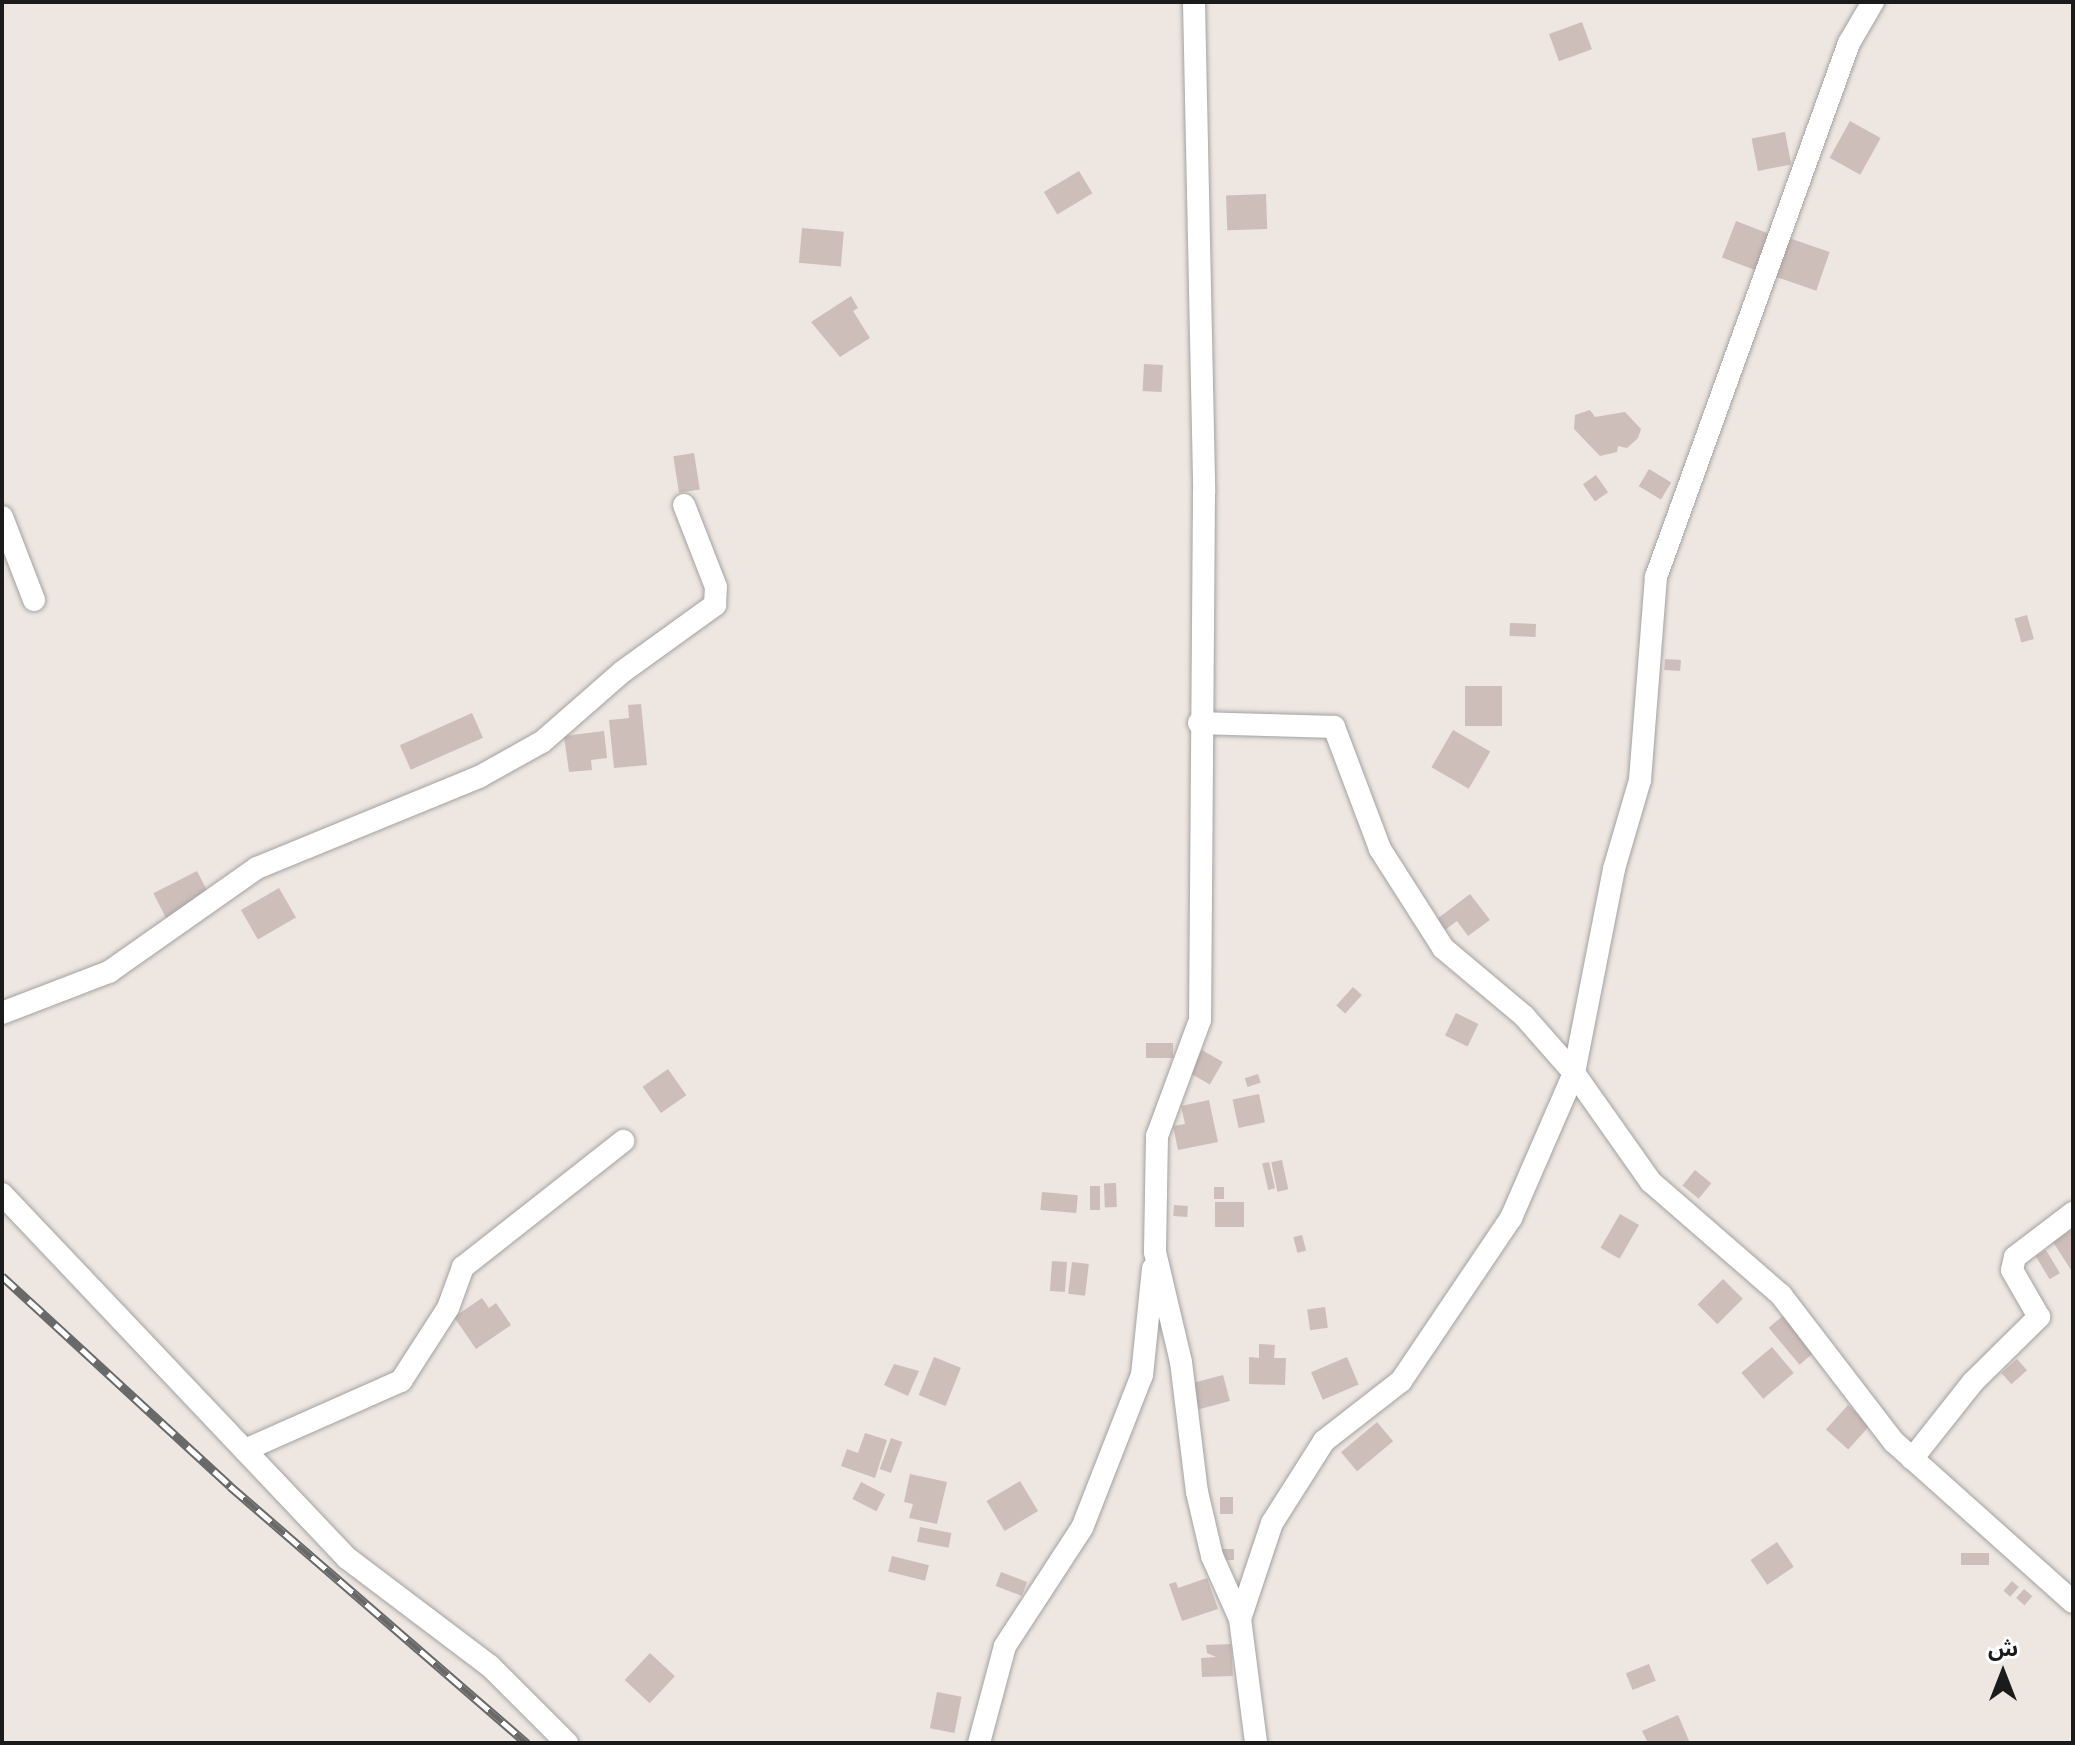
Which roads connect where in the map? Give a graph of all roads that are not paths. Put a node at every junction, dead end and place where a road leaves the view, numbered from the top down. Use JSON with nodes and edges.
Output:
{"nodes":[{"id":1,"x":1194,"y":2,"type":"edge"},
{"id":2,"x":1873,"y":2,"type":"edge"},
{"id":3,"x":684,"y":505,"type":"dead end"},
{"id":4,"x":2,"y":517,"type":"edge"},
{"id":5,"x":34,"y":600,"type":"dead end"},
{"id":6,"x":1199,"y":723,"type":"junction"},
{"id":7,"x":2,"y":1013,"type":"edge"},
{"id":8,"x":1574,"y":1073,"type":"junction"},
{"id":9,"x":623,"y":1141,"type":"dead end"},
{"id":10,"x":2,"y":1194,"type":"edge"},
{"id":11,"x":2073,"y":1213,"type":"edge"},
{"id":12,"x":1155,"y":1252,"type":"junction"},
{"id":13,"x":245,"y":1450,"type":"junction"},
{"id":14,"x":1912,"y":1459,"type":"junction"},
{"id":15,"x":2073,"y":1602,"type":"edge"},
{"id":16,"x":1240,"y":1619,"type":"junction"},
{"id":17,"x":567,"y":1743,"type":"edge"},
{"id":18,"x":979,"y":1743,"type":"edge"},
{"id":19,"x":1256,"y":1743,"type":"edge"}],
"edges":[{"from":1,"to":6,"type":"street"},
{"from":2,"to":8,"type":"street"},
{"from":3,"to":7,"type":"street"},
{"from":4,"to":5,"type":"street"},
{"from":6,"to":8,"type":"street"},
{"from":6,"to":12,"type":"street"},
{"from":8,"to":14,"type":"street"},
{"from":8,"to":16,"type":"street"},
{"from":9,"to":13,"type":"street"},
{"from":10,"to":13,"type":"street"},
{"from":11,"to":14,"type":"street"},
{"from":12,"to":16,"type":"street"},
{"from":12,"to":18,"type":"street"},
{"from":13,"to":17,"type":"street"},
{"from":14,"to":15,"type":"street"},
{"from":16,"to":19,"type":"street"}]}
